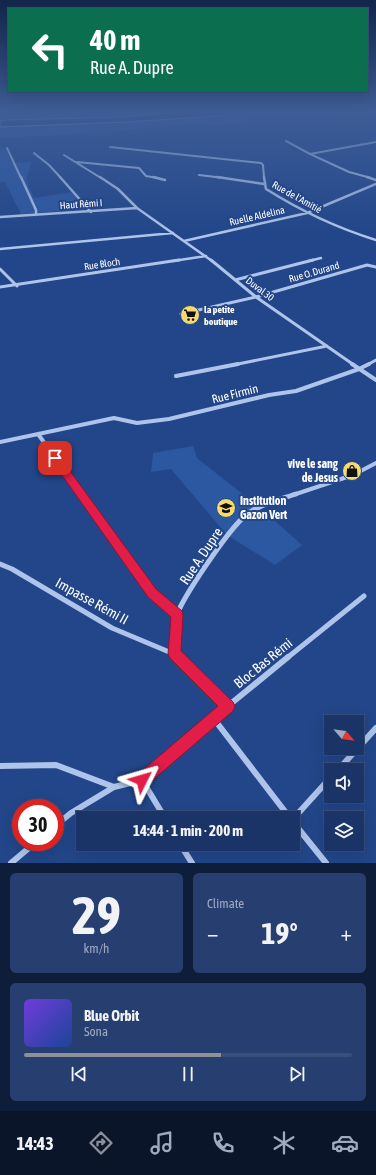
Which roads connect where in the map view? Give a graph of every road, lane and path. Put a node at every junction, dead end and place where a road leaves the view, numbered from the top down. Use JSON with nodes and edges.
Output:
{"nodes":[{"id":1,"x":9,"y":152,"type":"edge"},
{"id":2,"x":160,"y":152,"type":"edge"},
{"id":3,"x":307,"y":152,"type":"edge"},
{"id":4,"x":319,"y":152,"type":"edge"},
{"id":5,"x":34,"y":153,"type":"dead end"},
{"id":6,"x":310,"y":154,"type":"junction"},
{"id":7,"x":64,"y":155,"type":"dead end"},
{"id":8,"x":77,"y":162,"type":"junction"},
{"id":9,"x":199,"y":175,"type":"dead end"},
{"id":10,"x":165,"y":180,"type":"dead end"},
{"id":11,"x":376,"y":180,"type":"edge"},
{"id":12,"x":264,"y":184,"type":"junction"},
{"id":13,"x":376,"y":184,"type":"edge"},
{"id":14,"x":137,"y":208,"type":"junction"},
{"id":15,"x":91,"y":212,"type":"junction"},
{"id":16,"x":308,"y":213,"type":"junction"},
{"id":17,"x":36,"y":216,"type":"junction"},
{"id":18,"x":0,"y":217,"type":"edge"},
{"id":19,"x":173,"y":233,"type":"junction"},
{"id":20,"x":376,"y":240,"type":"edge"},
{"id":21,"x":184,"y":241,"type":"junction"},
{"id":22,"x":0,"y":249,"type":"edge"},
{"id":23,"x":206,"y":256,"type":"junction"},
{"id":24,"x":321,"y":258,"type":"dead end"},
{"id":25,"x":376,"y":267,"type":"edge"},
{"id":26,"x":0,"y":269,"type":"edge"},
{"id":27,"x":235,"y":280,"type":"junction"},
{"id":28,"x":17,"y":286,"type":"junction"},
{"id":29,"x":0,"y":287,"type":"edge"},
{"id":30,"x":256,"y":297,"type":"junction"},
{"id":31,"x":181,"y":314,"type":"dead end"},
{"id":32,"x":327,"y":346,"type":"junction"},
{"id":33,"x":376,"y":360,"type":"edge"},
{"id":34,"x":359,"y":369,"type":"junction"},
{"id":35,"x":176,"y":376,"type":"dead end"},
{"id":36,"x":376,"y":380,"type":"edge"},
{"id":37,"x":38,"y":434,"type":"junction"},
{"id":38,"x":0,"y":442,"type":"edge"},
{"id":39,"x":376,"y":463,"type":"edge"},
{"id":40,"x":0,"y":564,"type":"edge"},
{"id":41,"x":364,"y":596,"type":"dead end"},
{"id":42,"x":177,"y":615,"type":"junction"},
{"id":43,"x":174,"y":654,"type":"junction"},
{"id":44,"x":228,"y":706,"type":"junction"},
{"id":45,"x":214,"y":718,"type":"junction"},
{"id":46,"x":376,"y":728,"type":"edge"},
{"id":47,"x":344,"y":763,"type":"edge"},
{"id":48,"x":0,"y":766,"type":"edge"},
{"id":49,"x":142,"y":780,"type":"junction"},
{"id":50,"x":324,"y":785,"type":"edge"},
{"id":51,"x":114,"y":787,"type":"junction"},
{"id":52,"x":161,"y":811,"type":"edge"},
{"id":53,"x":285,"y":811,"type":"edge"},
{"id":54,"x":300,"y":811,"type":"edge"},
{"id":55,"x":64,"y":819,"type":"edge"},
{"id":56,"x":300,"y":831,"type":"edge"},
{"id":57,"x":25,"y":851,"type":"edge"},
{"id":58,"x":184,"y":851,"type":"edge"},
{"id":59,"x":190,"y":862,"type":"edge"},
{"id":60,"x":11,"y":863,"type":"edge"},
{"id":61,"x":326,"y":863,"type":"edge"}],
"edges":[{"from":1,"to":17,"type":"street"},
{"from":2,"to":12,"type":"street","name":"Rue de l'Amitié"},
{"from":3,"to":6,"type":"street"},
{"from":4,"to":6,"type":"street"},
{"from":5,"to":15,"type":"street"},
{"from":6,"to":11,"type":"street"},
{"from":7,"to":8,"type":"street","name":"Duval 30"},
{"from":8,"to":10,"type":"street"},
{"from":8,"to":14,"type":"street","name":"Duval 30"},
{"from":9,"to":12,"type":"street"},
{"from":12,"to":16,"type":"street","name":"Rue de l'Amitié"},
{"from":13,"to":16,"type":"street","name":"Ruelle Aldelina"},
{"from":14,"to":15,"type":"street","name":"Haut Rémi I"},
{"from":14,"to":19,"type":"street","name":"Duval 30"},
{"from":15,"to":17,"type":"street","name":"Haut Rémi I"},
{"from":16,"to":20,"type":"street","name":"Rue de l'Amitié"},
{"from":16,"to":21,"type":"street","name":"Ruelle Aldelina"},
{"from":17,"to":18,"type":"street","name":"Haut Rémi I"},
{"from":19,"to":21,"type":"street","name":"Duval 30"},
{"from":19,"to":22,"type":"street"},
{"from":21,"to":23,"type":"street","name":"Duval 30"},
{"from":23,"to":27,"type":"street","name":"Duval 30"},
{"from":23,"to":28,"type":"street","name":"Rue Bloch"},
{"from":24,"to":27,"type":"street"},
{"from":25,"to":30,"type":"street","name":"Rue O. Durand"},
{"from":26,"to":28,"type":"street"},
{"from":27,"to":30,"type":"street","name":"Duval 30"},
{"from":28,"to":29,"type":"street","name":"Rue Bloch"},
{"from":30,"to":31,"type":"street","name":"Rue O. Durand"},
{"from":30,"to":32,"type":"street","name":"Duval 30"},
{"from":32,"to":34,"type":"street","name":"Duval 30"},
{"from":32,"to":35,"type":"street"},
{"from":33,"to":34,"type":"street","name":"Rue Firmin"},
{"from":34,"to":36,"type":"street","name":"Duval 30"},
{"from":34,"to":37,"type":"street","name":"Rue Firmin"},
{"from":37,"to":38,"type":"street"},
{"from":37,"to":42,"type":"street"},
{"from":39,"to":42,"type":"street","name":"Rue A. Dupre"},
{"from":40,"to":43,"type":"street","name":"Impasse Rémi II"},
{"from":41,"to":44,"type":"street","name":"Bloc Bas Rémi"},
{"from":42,"to":43,"type":"street","name":"Rue A. Dupre"},
{"from":43,"to":44,"type":"street"},
{"from":44,"to":45,"type":"street","name":"Bloc Bas Rémi"},
{"from":45,"to":49,"type":"street","name":"Bloc Bas Rémi"},
{"from":45,"to":53,"type":"street"},
{"from":46,"to":47,"type":"street"},
{"from":48,"to":51,"type":"street"},
{"from":49,"to":51,"type":"street"},
{"from":49,"to":52,"type":"street"},
{"from":50,"to":54,"type":"street"},
{"from":51,"to":55,"type":"street"},
{"from":56,"to":61,"type":"street"},
{"from":57,"to":60,"type":"street"},
{"from":58,"to":59,"type":"street"}]}
